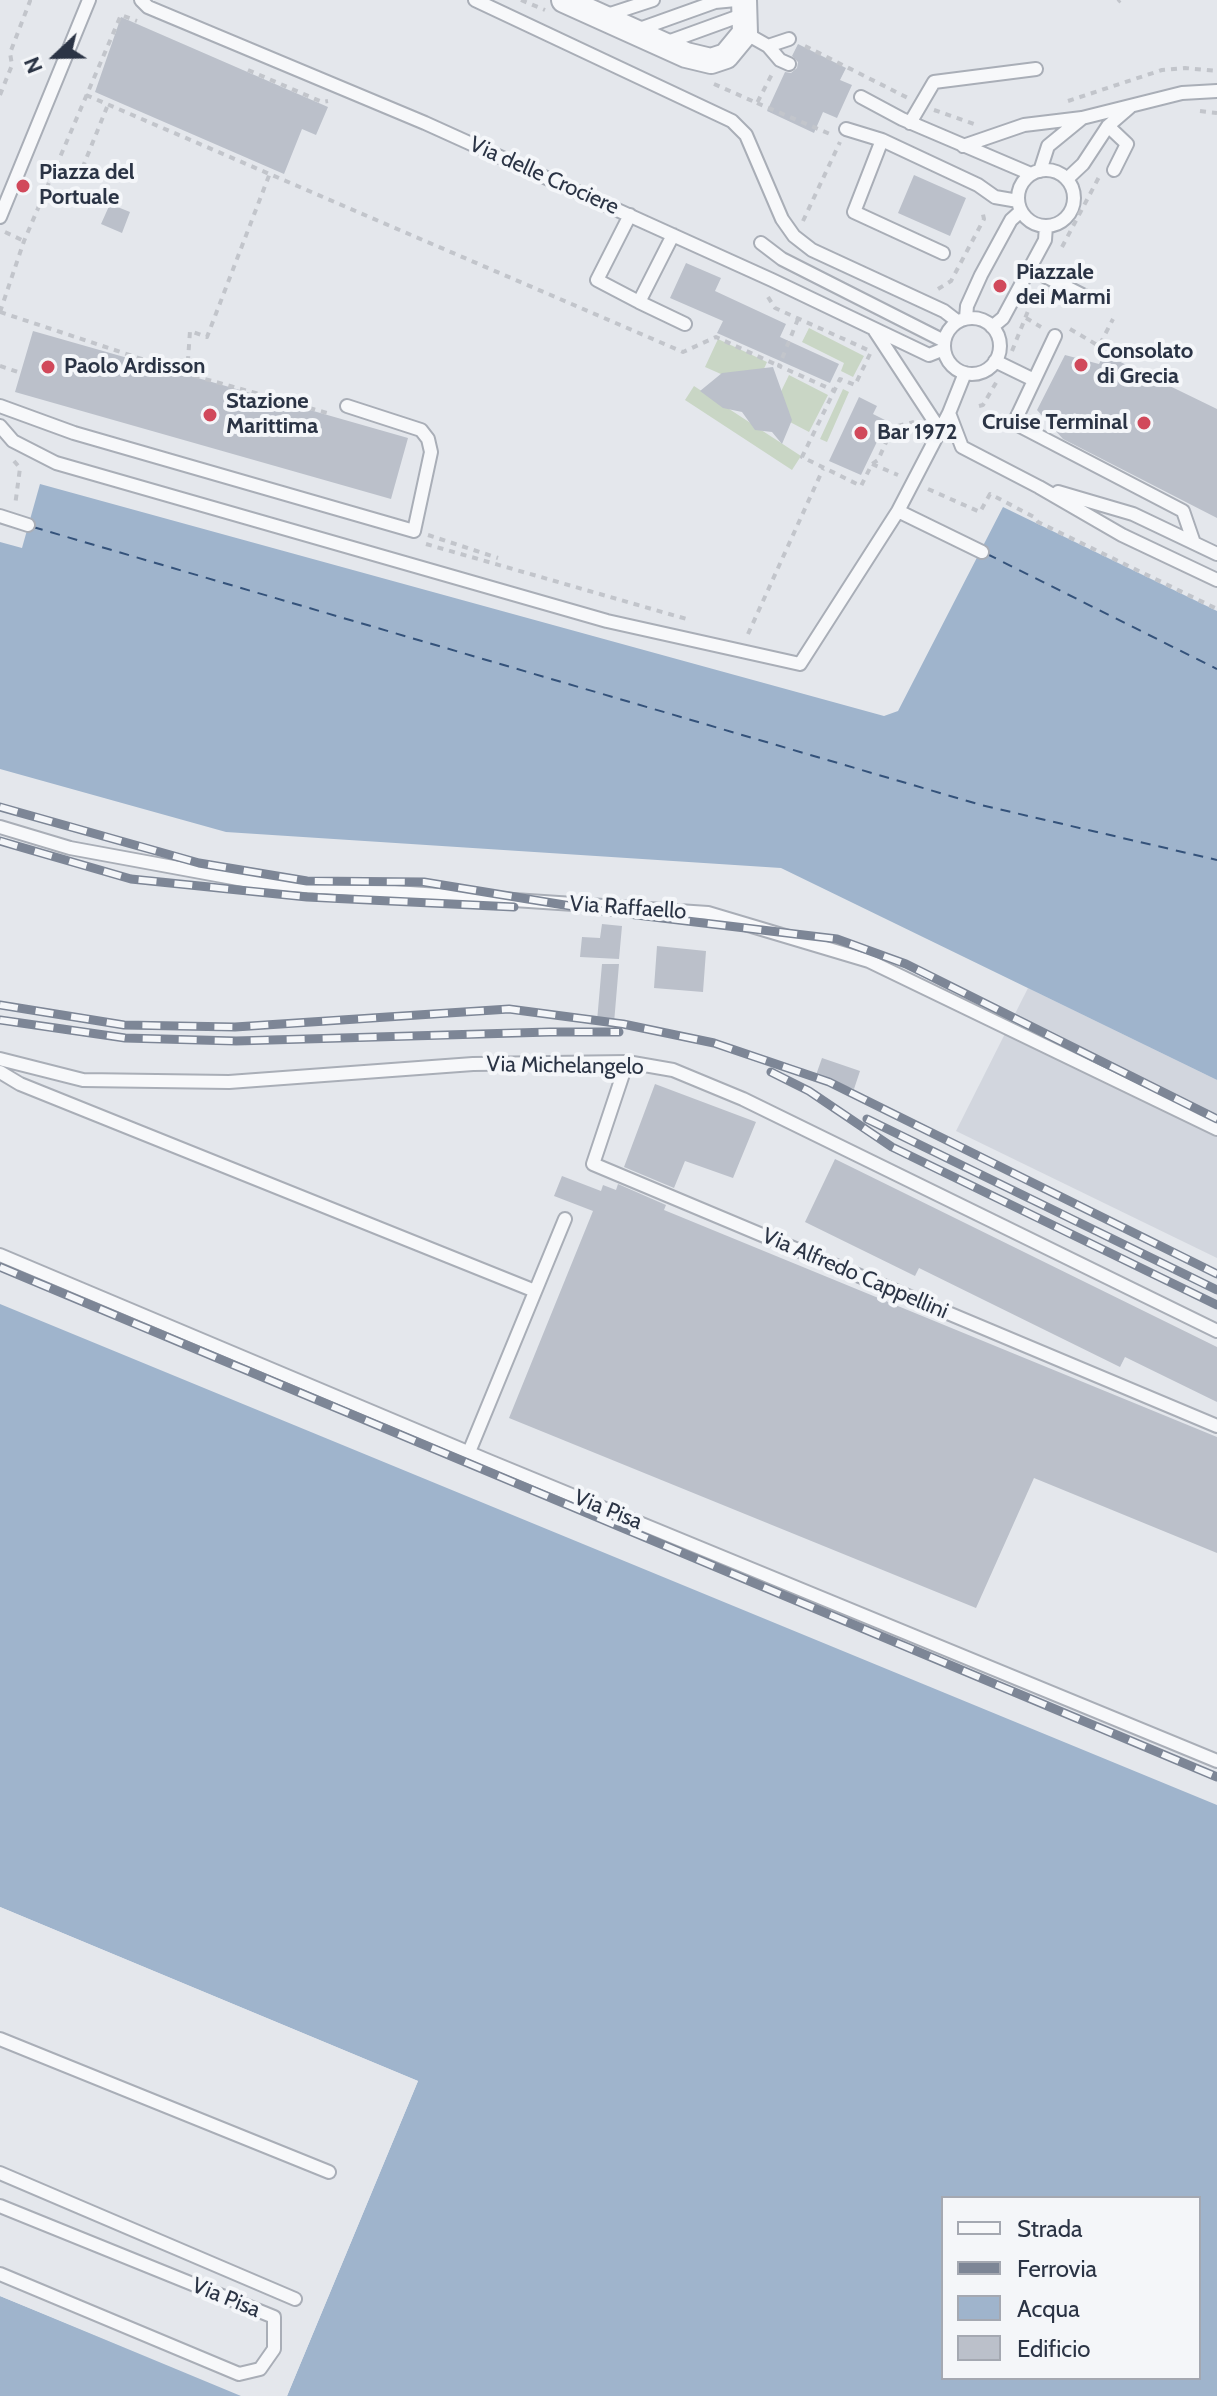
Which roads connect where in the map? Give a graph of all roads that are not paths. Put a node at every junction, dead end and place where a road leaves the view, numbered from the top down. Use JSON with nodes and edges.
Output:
{"nodes":[{"id":1,"x":89,"y":0,"type":"edge"},
{"id":2,"x":141,"y":0,"type":"edge"},
{"id":3,"x":475,"y":0,"type":"edge"},
{"id":4,"x":564,"y":0,"type":"edge"},
{"id":5,"x":653,"y":0,"type":"edge"},
{"id":6,"x":713,"y":1,"type":"edge"},
{"id":7,"x":743,"y":12,"type":"edge"},
{"id":8,"x":604,"y":16,"type":"junction"},
{"id":9,"x":634,"y":31,"type":"junction"},
{"id":10,"x":789,"y":39,"type":"dead end"},
{"id":11,"x":768,"y":46,"type":"junction"},
{"id":12,"x":789,"y":64,"type":"dead end"},
{"id":13,"x":1036,"y":69,"type":"dead end"},
{"id":14,"x":1217,"y":91,"type":"edge"},
{"id":15,"x":861,"y":97,"type":"dead end"},
{"id":16,"x":1133,"y":105,"type":"junction"},
{"id":17,"x":1082,"y":118,"type":"junction"},
{"id":18,"x":910,"y":123,"type":"junction"},
{"id":19,"x":1108,"y":126,"type":"junction"},
{"id":20,"x":844,"y":134,"type":"road end"},
{"id":21,"x":882,"y":140,"type":"junction"},
{"id":22,"x":963,"y":146,"type":"junction"},
{"id":23,"x":1114,"y":170,"type":"dead end"},
{"id":24,"x":1036,"y":172,"type":"junction"},
{"id":25,"x":1067,"y":179,"type":"junction"},
{"id":26,"x":1019,"y":206,"type":"junction"},
{"id":27,"x":630,"y":215,"type":"junction"},
{"id":28,"x":0,"y":217,"type":"edge"},
{"id":29,"x":1046,"y":226,"type":"junction"},
{"id":30,"x":673,"y":235,"type":"junction"},
{"id":31,"x":761,"y":243,"type":"dead end"},
{"id":32,"x":943,"y":253,"type":"dead end"},
{"id":33,"x":1029,"y":268,"type":"junction"},
{"id":34,"x":1088,"y":298,"type":"dead end"},
{"id":35,"x":639,"y":302,"type":"junction"},
{"id":36,"x":962,"y":320,"type":"junction"},
{"id":37,"x":685,"y":324,"type":"dead end"},
{"id":38,"x":992,"y":327,"type":"junction"},
{"id":39,"x":874,"y":329,"type":"junction"},
{"id":40,"x":1055,"y":336,"type":"dead end"},
{"id":41,"x":944,"y":345,"type":"junction"},
{"id":42,"x":995,"y":361,"type":"junction"},
{"id":43,"x":965,"y":373,"type":"junction"},
{"id":44,"x":1034,"y":380,"type":"junction"},
{"id":45,"x":0,"y":406,"type":"edge"},
{"id":46,"x":347,"y":406,"type":"road end"},
{"id":47,"x":949,"y":413,"type":"junction"},
{"id":48,"x":0,"y":426,"type":"edge"},
{"id":49,"x":940,"y":430,"type":"junction"},
{"id":50,"x":1039,"y":487,"type":"junction"},
{"id":51,"x":898,"y":511,"type":"junction"},
{"id":52,"x":6,"y":518,"type":"edge"},
{"id":53,"x":28,"y":525,"type":"dead end"},
{"id":54,"x":1194,"y":543,"type":"junction"},
{"id":55,"x":982,"y":552,"type":"dead end"},
{"id":56,"x":1217,"y":554,"type":"edge"},
{"id":57,"x":1217,"y":580,"type":"edge"},
{"id":58,"x":0,"y":827,"type":"edge"},
{"id":59,"x":0,"y":1059,"type":"edge"},
{"id":60,"x":627,"y":1062,"type":"junction"},
{"id":61,"x":0,"y":1072,"type":"edge"},
{"id":62,"x":1217,"y":1129,"type":"edge"},
{"id":63,"x":565,"y":1219,"type":"dead end"},
{"id":64,"x":0,"y":1255,"type":"edge"},
{"id":65,"x":535,"y":1291,"type":"junction"},
{"id":66,"x":1217,"y":1331,"type":"edge"},
{"id":67,"x":1217,"y":1426,"type":"edge"},
{"id":68,"x":469,"y":1452,"type":"junction"},
{"id":69,"x":1217,"y":1761,"type":"edge"},
{"id":70,"x":0,"y":2039,"type":"edge"},
{"id":71,"x":329,"y":2172,"type":"dead end"},
{"id":72,"x":0,"y":2173,"type":"edge"},
{"id":73,"x":0,"y":2206,"type":"edge"},
{"id":74,"x":0,"y":2274,"type":"edge"},
{"id":75,"x":295,"y":2299,"type":"dead end"}],
"edges":[{"from":1,"to":28,"type":"lane"},
{"from":2,"to":27,"type":"lane","name":"Via delle Crociere"},
{"from":3,"to":36,"type":"lane"},
{"from":4,"to":8,"type":"street"},
{"from":5,"to":8,"type":"lane"},
{"from":6,"to":7,"type":"lane"},
{"from":6,"to":9,"type":"lane"},
{"from":7,"to":9,"type":"street"},
{"from":7,"to":11,"type":"lane"},
{"from":8,"to":9,"type":"street"},
{"from":10,"to":11,"type":"lane"},
{"from":11,"to":12,"type":"lane"},
{"from":13,"to":18,"type":"lane"},
{"from":14,"to":16,"type":"lane"},
{"from":15,"to":18,"type":"lane"},
{"from":16,"to":17,"type":"lane"},
{"from":16,"to":19,"type":"lane"},
{"from":17,"to":22,"type":"lane"},
{"from":17,"to":24,"type":"lane"},
{"from":18,"to":22,"type":"lane"},
{"from":19,"to":23,"type":"lane"},
{"from":19,"to":25,"type":"lane"},
{"from":20,"to":21,"type":"lane"},
{"from":21,"to":26,"type":"lane"},
{"from":21,"to":32,"type":"lane"},
{"from":22,"to":24,"type":"lane"},
{"from":24,"to":25,"type":"lane"},
{"from":24,"to":26,"type":"lane"},
{"from":25,"to":29,"type":"lane"},
{"from":26,"to":29,"type":"lane"},
{"from":26,"to":36,"type":"lane"},
{"from":27,"to":30,"type":"lane","name":"Via delle Crociere"},
{"from":27,"to":35,"type":"lane"},
{"from":29,"to":33,"type":"lane"},
{"from":30,"to":35,"type":"lane"},
{"from":30,"to":39,"type":"lane","name":"Via delle Crociere"},
{"from":31,"to":41,"type":"lane"},
{"from":33,"to":34,"type":"lane"},
{"from":33,"to":38,"type":"lane"},
{"from":35,"to":37,"type":"lane"},
{"from":36,"to":38,"type":"lane"},
{"from":36,"to":41,"type":"lane"},
{"from":38,"to":42,"type":"lane"},
{"from":39,"to":41,"type":"lane","name":"Via delle Crociere"},
{"from":39,"to":49,"type":"lane"},
{"from":40,"to":44,"type":"lane"},
{"from":41,"to":43,"type":"lane"},
{"from":42,"to":43,"type":"lane"},
{"from":42,"to":44,"type":"lane"},
{"from":43,"to":47,"type":"lane"},
{"from":44,"to":54,"type":"lane"},
{"from":45,"to":46,"type":"lane"},
{"from":47,"to":49,"type":"lane"},
{"from":47,"to":50,"type":"lane"},
{"from":48,"to":51,"type":"lane"},
{"from":49,"to":51,"type":"lane"},
{"from":50,"to":54,"type":"lane"},
{"from":50,"to":57,"type":"lane"},
{"from":51,"to":55,"type":"lane"},
{"from":52,"to":53,"type":"lane"},
{"from":54,"to":56,"type":"lane"},
{"from":58,"to":62,"type":"lane","name":"Via Raffaello"},
{"from":59,"to":60,"type":"lane","name":"Via Michelangelo"},
{"from":60,"to":66,"type":"lane","name":"Via Michelangelo"},
{"from":60,"to":67,"type":"lane","name":"Via Alfredo Cappellini"},
{"from":61,"to":65,"type":"lane"},
{"from":63,"to":65,"type":"lane"},
{"from":64,"to":68,"type":"lane","name":"Via Pisa"},
{"from":65,"to":68,"type":"lane"},
{"from":68,"to":69,"type":"lane","name":"Via Pisa"},
{"from":70,"to":71,"type":"lane"},
{"from":72,"to":75,"type":"lane","name":"Via Pisa"},
{"from":73,"to":74,"type":"lane","name":"Via Pisa"}]}
